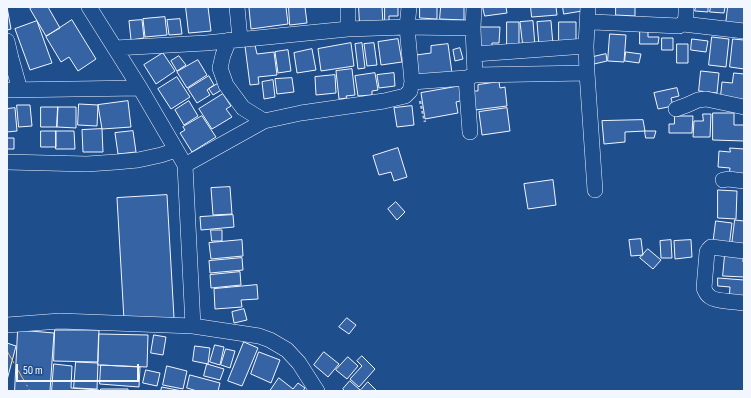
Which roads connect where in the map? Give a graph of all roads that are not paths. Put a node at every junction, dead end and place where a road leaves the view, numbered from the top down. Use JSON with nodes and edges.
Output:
{"nodes":[{"id":1,"x":89,"y":7,"type":"edge"},
{"id":2,"x":237,"y":7,"type":"edge"},
{"id":3,"x":348,"y":7,"type":"edge"},
{"id":4,"x":409,"y":7,"type":"edge"},
{"id":5,"x":474,"y":7,"type":"edge"},
{"id":6,"x":588,"y":7,"type":"edge"},
{"id":7,"x":686,"y":7,"type":"edge"},
{"id":8,"x":593,"y":22,"type":"dead end"},
{"id":9,"x":683,"y":24,"type":"junction"},
{"id":10,"x":407,"y":27,"type":"junction"},
{"id":11,"x":473,"y":28,"type":"junction"},
{"id":12,"x":348,"y":29,"type":"junction"},
{"id":13,"x":744,"y":31,"type":"edge"},
{"id":14,"x":234,"y":40,"type":"junction"},
{"id":15,"x":7,"y":41,"type":"edge"},
{"id":16,"x":586,"y":46,"type":"junction"},
{"id":17,"x":115,"y":48,"type":"junction"},
{"id":18,"x":475,"y":54,"type":"junction"},
{"id":19,"x":587,"y":74,"type":"junction"},
{"id":20,"x":471,"y":76,"type":"junction"},
{"id":21,"x":412,"y":82,"type":"junction"},
{"id":22,"x":140,"y":88,"type":"junction"},
{"id":23,"x":14,"y":90,"type":"edge"},
{"id":24,"x":744,"y":107,"type":"edge"},
{"id":25,"x":676,"y":109,"type":"dead end"},
{"id":26,"x":264,"y":122,"type":"junction"},
{"id":27,"x":470,"y":132,"type":"dead end"},
{"id":28,"x":176,"y":150,"type":"junction"},
{"id":29,"x":7,"y":162,"type":"edge"},
{"id":30,"x":185,"y":165,"type":"junction"},
{"id":31,"x":723,"y":180,"type":"dead end"},
{"id":32,"x":744,"y":181,"type":"edge"},
{"id":33,"x":595,"y":190,"type":"dead end"},
{"id":34,"x":744,"y":251,"type":"edge"},
{"id":35,"x":744,"y":303,"type":"edge"},
{"id":36,"x":7,"y":325,"type":"edge"},
{"id":37,"x":193,"y":326,"type":"junction"},
{"id":38,"x":317,"y":391,"type":"edge"}],
"edges":[{"from":1,"to":17,"type":"street"},
{"from":2,"to":14,"type":"street"},
{"from":3,"to":12,"type":"street"},
{"from":4,"to":10,"type":"street"},
{"from":5,"to":11,"type":"street"},
{"from":6,"to":16,"type":"street"},
{"from":7,"to":9,"type":"street"},
{"from":8,"to":9,"type":"street"},
{"from":9,"to":13,"type":"street"},
{"from":10,"to":11,"type":"street"},
{"from":10,"to":12,"type":"street"},
{"from":10,"to":21,"type":"street"},
{"from":11,"to":18,"type":"street"},
{"from":12,"to":14,"type":"street"},
{"from":14,"to":17,"type":"street"},
{"from":14,"to":26,"type":"street"},
{"from":15,"to":23,"type":"street"},
{"from":16,"to":18,"type":"street"},
{"from":16,"to":19,"type":"street"},
{"from":17,"to":22,"type":"street"},
{"from":18,"to":20,"type":"street"},
{"from":19,"to":20,"type":"street"},
{"from":19,"to":33,"type":"street"},
{"from":20,"to":21,"type":"street"},
{"from":20,"to":27,"type":"street"},
{"from":21,"to":26,"type":"street"},
{"from":22,"to":23,"type":"street"},
{"from":22,"to":28,"type":"street"},
{"from":24,"to":25,"type":"street"},
{"from":26,"to":30,"type":"street"},
{"from":28,"to":29,"type":"street"},
{"from":28,"to":30,"type":"street"},
{"from":30,"to":37,"type":"street"},
{"from":31,"to":32,"type":"street"},
{"from":34,"to":35,"type":"street"},
{"from":36,"to":37,"type":"street"},
{"from":37,"to":38,"type":"street"}]}
